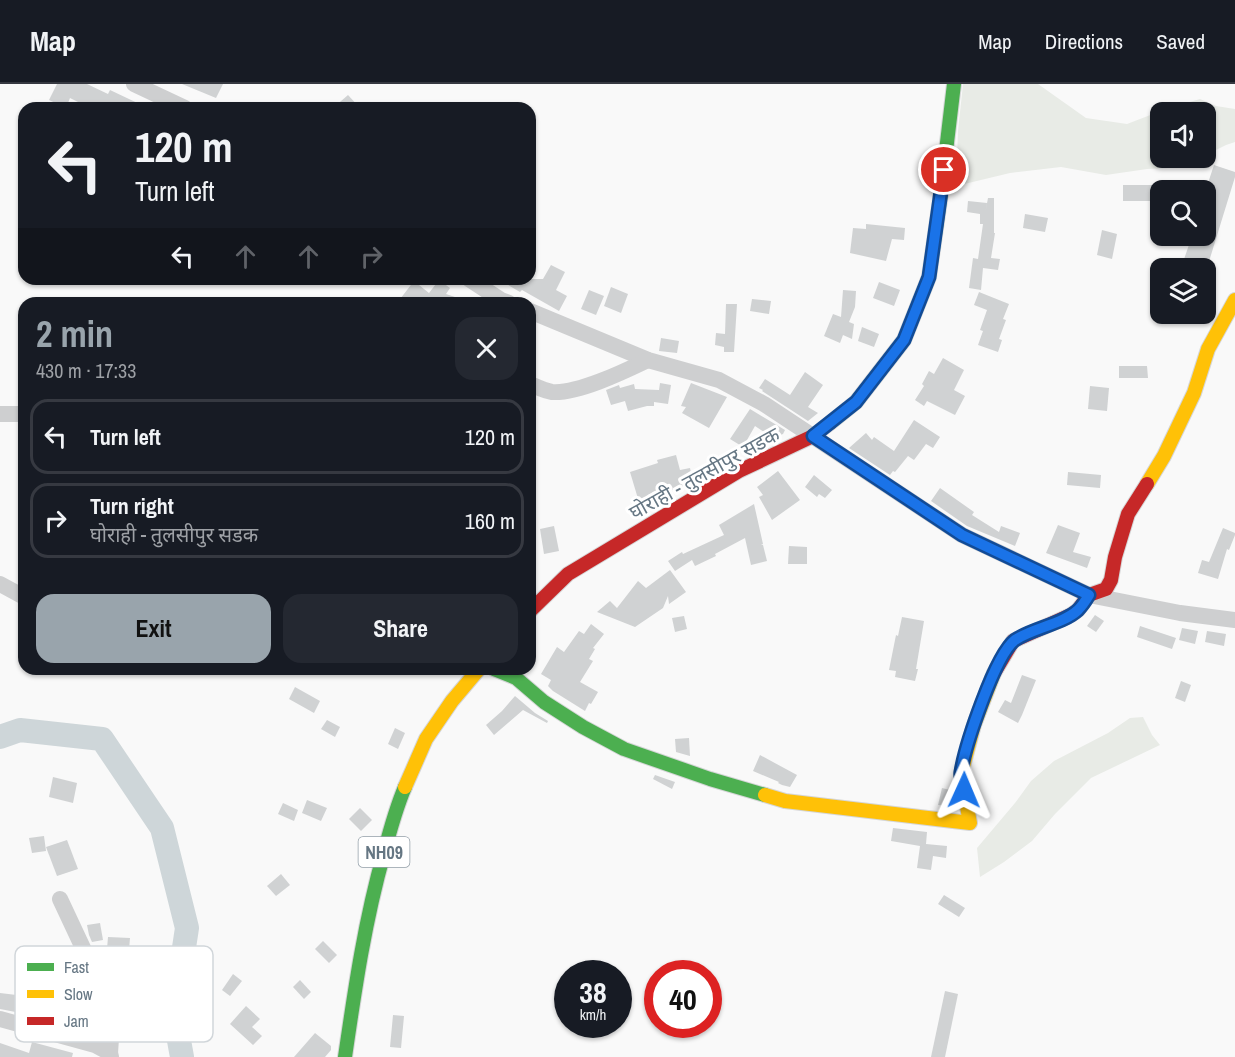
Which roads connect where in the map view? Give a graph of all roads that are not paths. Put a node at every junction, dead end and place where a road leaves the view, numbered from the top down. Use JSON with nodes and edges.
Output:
{"nodes":[{"id":1,"x":134,"y":84,"type":"edge"},
{"id":2,"x":954,"y":84,"type":"edge"},
{"id":3,"x":172,"y":102,"type":"edge"},
{"id":4,"x":478,"y":285,"type":"edge"},
{"id":5,"x":496,"y":297,"type":"edge"},
{"id":6,"x":1235,"y":300,"type":"edge"},
{"id":7,"x":536,"y":313,"type":"edge"},
{"id":8,"x":648,"y":360,"type":"junction"},
{"id":9,"x":536,"y":386,"type":"edge"},
{"id":10,"x":0,"y":414,"type":"edge"},
{"id":11,"x":18,"y":414,"type":"edge"},
{"id":12,"x":813,"y":436,"type":"junction"},
{"id":13,"x":0,"y":584,"type":"edge"},
{"id":14,"x":18,"y":594,"type":"edge"},
{"id":15,"x":1089,"y":595,"type":"junction"},
{"id":16,"x":536,"y":605,"type":"edge"},
{"id":17,"x":1235,"y":620,"type":"edge"},
{"id":18,"x":473,"y":675,"type":"edge"},
{"id":19,"x":509,"y":675,"type":"edge"},
{"id":20,"x":60,"y":899,"type":"dead end"},
{"id":21,"x":82,"y":946,"type":"edge"},
{"id":22,"x":0,"y":1018,"type":"edge"},
{"id":23,"x":15,"y":1022,"type":"edge"},
{"id":24,"x":84,"y":1042,"type":"edge"},
{"id":25,"x":111,"y":1055,"type":"edge"},
{"id":26,"x":345,"y":1057,"type":"edge"}],
"edges":[{"from":1,"to":3,"type":"street"},
{"from":2,"to":12,"type":"main road","name":"घोराही - तुलसीपुर सडक"},
{"from":4,"to":5,"type":"street"},
{"from":6,"to":15,"type":"main road"},
{"from":7,"to":8,"type":"street"},
{"from":8,"to":9,"type":"street"},
{"from":8,"to":12,"type":"street"},
{"from":10,"to":11,"type":"street"},
{"from":12,"to":15,"type":"street"},
{"from":12,"to":16,"type":"main road","name":"घोराही - तुलसीपुर सडक"},
{"from":13,"to":14,"type":"street"},
{"from":15,"to":17,"type":"street"},
{"from":15,"to":19,"type":"main road"},
{"from":18,"to":26,"type":"main road","number":"NH09"},
{"from":20,"to":21,"type":"street"},
{"from":22,"to":23,"type":"street"},
{"from":24,"to":25,"type":"street"}]}
